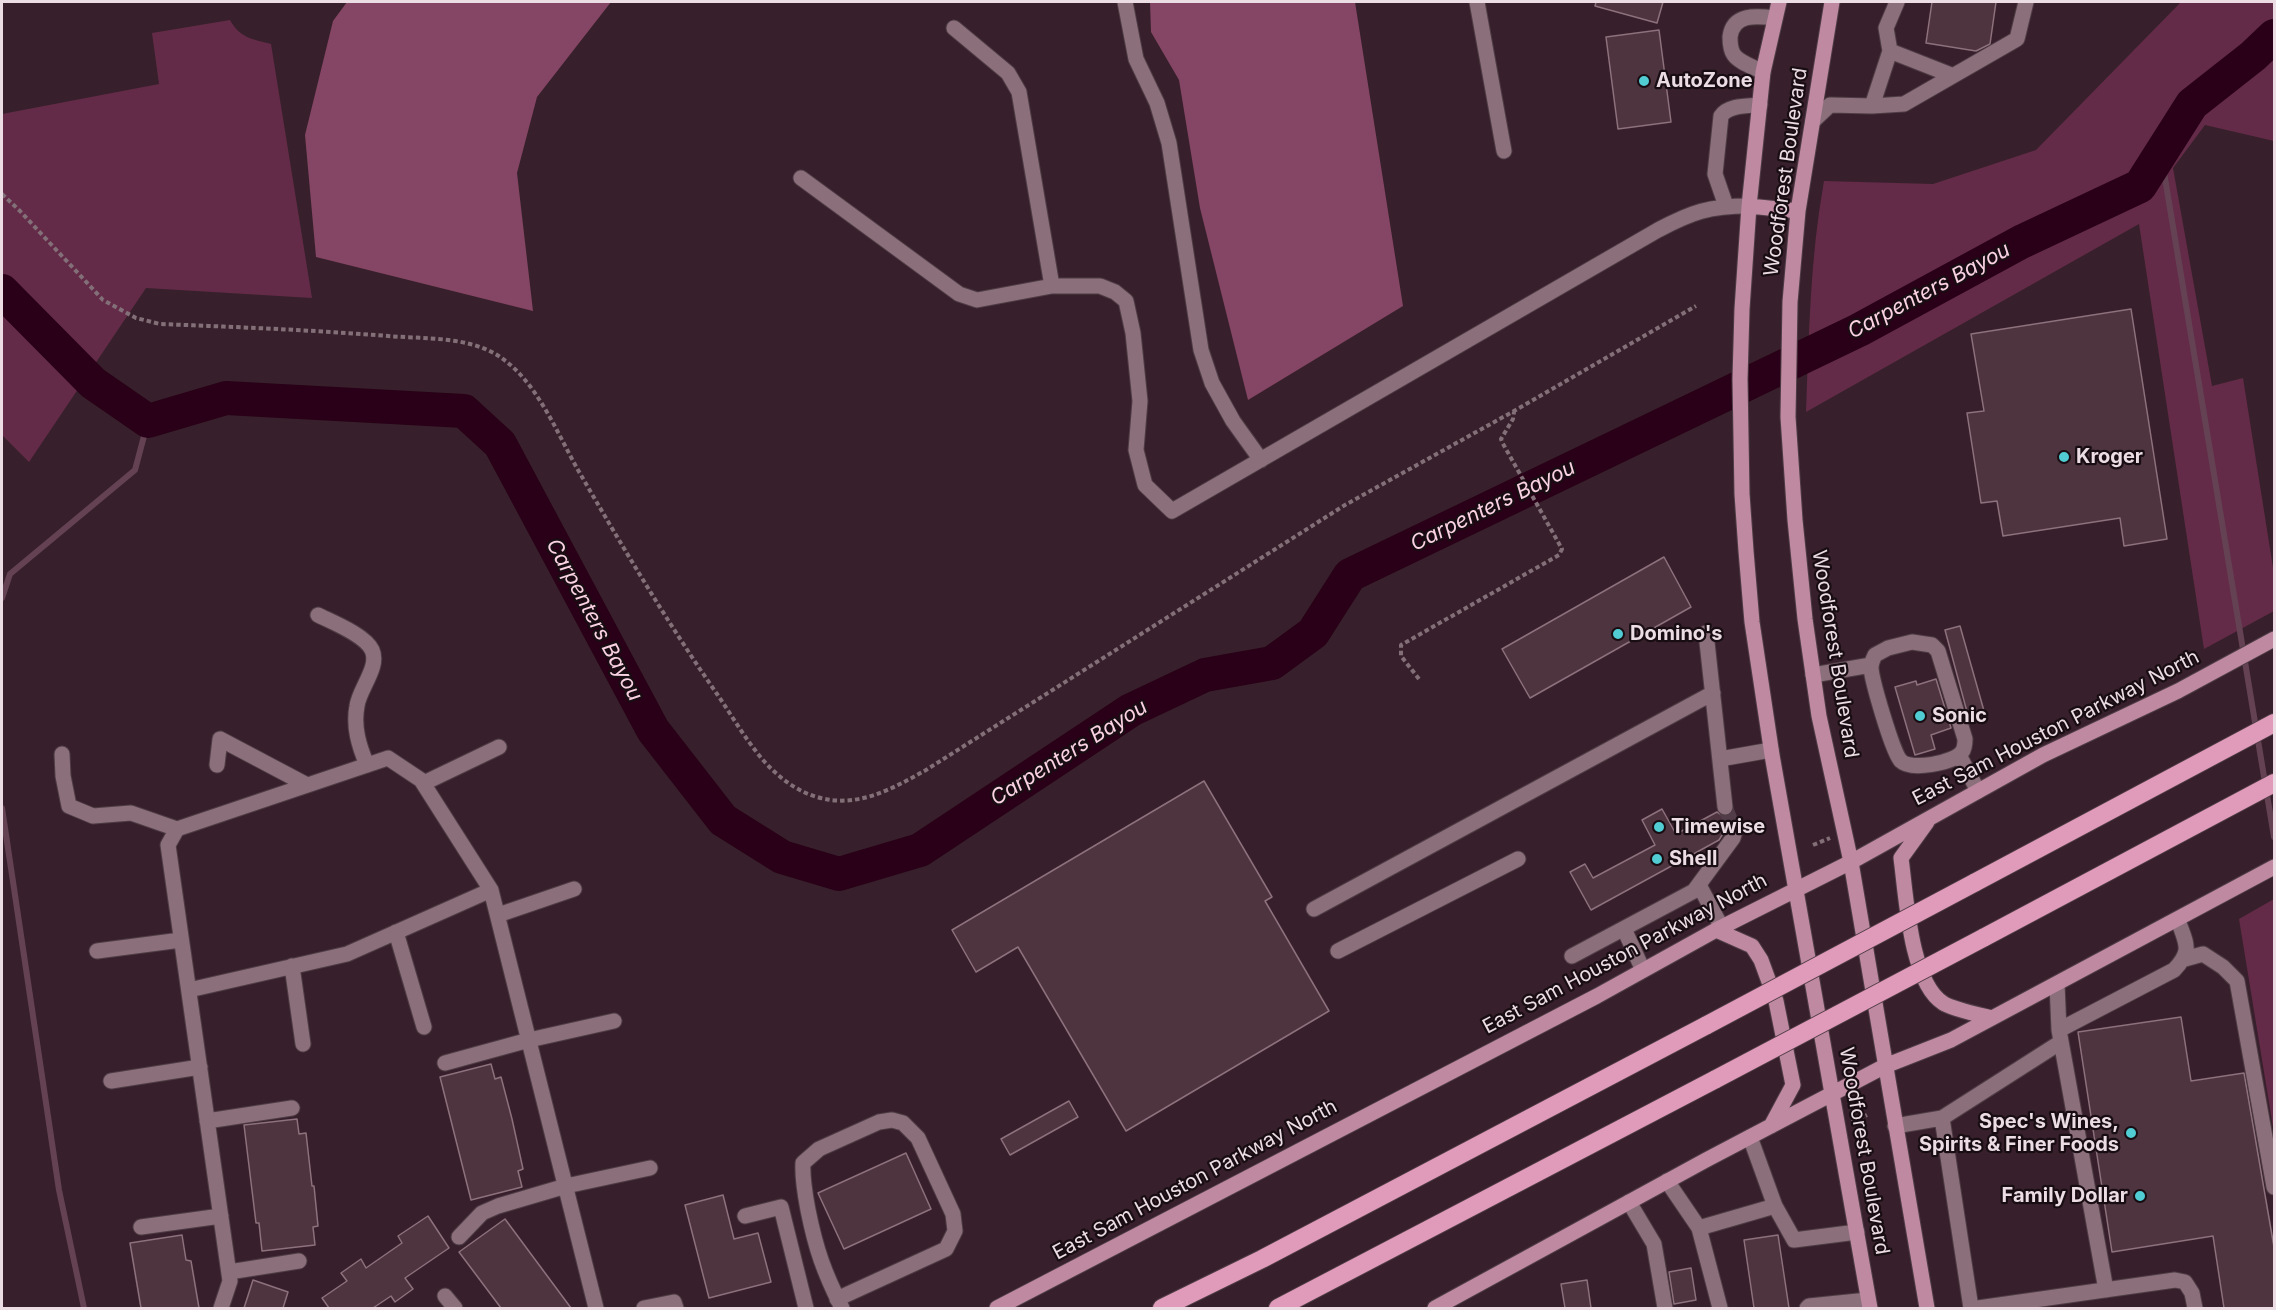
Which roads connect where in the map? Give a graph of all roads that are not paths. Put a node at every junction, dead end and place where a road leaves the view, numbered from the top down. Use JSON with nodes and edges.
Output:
{"nodes":[{"id":1,"x":1125,"y":2,"type":"edge"},
{"id":2,"x":1477,"y":2,"type":"edge"},
{"id":3,"x":1779,"y":2,"type":"edge"},
{"id":4,"x":1832,"y":2,"type":"edge"},
{"id":5,"x":1897,"y":2,"type":"edge"},
{"id":6,"x":2026,"y":2,"type":"edge"},
{"id":7,"x":1775,"y":18,"type":"junction"},
{"id":8,"x":954,"y":28,"type":"dead end"},
{"id":9,"x":1890,"y":51,"type":"junction"},
{"id":10,"x":1763,"y":72,"type":"junction"},
{"id":11,"x":1951,"y":75,"type":"junction"},
{"id":12,"x":1760,"y":105,"type":"junction"},
{"id":13,"x":1872,"y":106,"type":"junction"},
{"id":14,"x":1813,"y":121,"type":"junction"},
{"id":15,"x":1504,"y":152,"type":"dead end"},
{"id":16,"x":801,"y":178,"type":"dead end"},
{"id":17,"x":1726,"y":206,"type":"junction"},
{"id":18,"x":1749,"y":206,"type":"junction"},
{"id":19,"x":1798,"y":211,"type":"junction"},
{"id":20,"x":1052,"y":286,"type":"junction"},
{"id":21,"x":1261,"y":460,"type":"junction"},
{"id":22,"x":318,"y":615,"type":"dead end"},
{"id":23,"x":1706,"y":633,"type":"dead end"},
{"id":24,"x":2274,"y":639,"type":"edge"},
{"id":25,"x":1871,"y":665,"type":"junction"},
{"id":26,"x":1813,"y":675,"type":"junction"},
{"id":27,"x":1713,"y":693,"type":"junction"},
{"id":28,"x":2274,"y":723,"type":"edge"},
{"id":29,"x":499,"y":747,"type":"dead end"},
{"id":30,"x":1771,"y":750,"type":"junction"},
{"id":31,"x":62,"y":754,"type":"dead end"},
{"id":32,"x":1959,"y":755,"type":"junction"},
{"id":33,"x":1720,"y":759,"type":"junction"},
{"id":34,"x":217,"y":765,"type":"dead end"},
{"id":35,"x":367,"y":765,"type":"junction"},
{"id":36,"x":424,"y":783,"type":"junction"},
{"id":37,"x":2274,"y":783,"type":"edge"},
{"id":38,"x":307,"y":785,"type":"junction"},
{"id":39,"x":1978,"y":791,"type":"junction"},
{"id":40,"x":1725,"y":807,"type":"tunnel mouth"},
{"id":41,"x":1930,"y":817,"type":"junction"},
{"id":42,"x":177,"y":829,"type":"junction"},
{"id":43,"x":1736,"y":831,"type":"dead end"},
{"id":44,"x":1518,"y":859,"type":"dead end"},
{"id":45,"x":1851,"y":862,"type":"junction"},
{"id":46,"x":2274,"y":867,"type":"edge"},
{"id":47,"x":1699,"y":885,"type":"junction"},
{"id":48,"x":574,"y":889,"type":"dead end"},
{"id":49,"x":491,"y":890,"type":"junction"},
{"id":50,"x":1797,"y":890,"type":"junction"},
{"id":51,"x":1314,"y":909,"type":"dead end"},
{"id":52,"x":498,"y":915,"type":"junction"},
{"id":53,"x":2178,"y":920,"type":"junction"},
{"id":54,"x":1624,"y":929,"type":"junction"},
{"id":55,"x":1719,"y":929,"type":"junction"},
{"id":56,"x":396,"y":932,"type":"junction"},
{"id":57,"x":181,"y":940,"type":"junction"},
{"id":58,"x":97,"y":951,"type":"dead end"},
{"id":59,"x":1338,"y":951,"type":"dead end"},
{"id":60,"x":1572,"y":956,"type":"dead end"},
{"id":61,"x":2185,"y":959,"type":"junction"},
{"id":62,"x":292,"y":966,"type":"junction"},
{"id":63,"x":1643,"y":970,"type":"junction"},
{"id":64,"x":2057,"y":984,"type":"junction"},
{"id":65,"x":189,"y":990,"type":"junction"},
{"id":66,"x":1992,"y":1018,"type":"junction"},
{"id":67,"x":614,"y":1021,"type":"dead end"},
{"id":68,"x":423,"y":1028,"type":"dead end"},
{"id":69,"x":2060,"y":1036,"type":"junction"},
{"id":70,"x":529,"y":1040,"type":"junction"},
{"id":71,"x":303,"y":1044,"type":"dead end"},
{"id":72,"x":445,"y":1063,"type":"dead end"},
{"id":73,"x":1885,"y":1066,"type":"junction"},
{"id":74,"x":200,"y":1067,"type":"junction"},
{"id":75,"x":111,"y":1081,"type":"dead end"},
{"id":76,"x":1833,"y":1094,"type":"junction"},
{"id":77,"x":292,"y":1108,"type":"dead end"},
{"id":78,"x":1942,"y":1118,"type":"junction"},
{"id":79,"x":207,"y":1121,"type":"junction"},
{"id":80,"x":1771,"y":1126,"type":"junction"},
{"id":81,"x":1895,"y":1126,"type":"junction"},
{"id":82,"x":1750,"y":1137,"type":"junction"},
{"id":83,"x":650,"y":1168,"type":"dead end"},
{"id":84,"x":1667,"y":1182,"type":"junction"},
{"id":85,"x":566,"y":1186,"type":"junction"},
{"id":86,"x":2274,"y":1187,"type":"edge"},
{"id":87,"x":1629,"y":1202,"type":"junction"},
{"id":88,"x":1775,"y":1206,"type":"junction"},
{"id":89,"x":221,"y":1216,"type":"junction"},
{"id":90,"x":745,"y":1216,"type":"dead end"},
{"id":91,"x":141,"y":1227,"type":"dead end"},
{"id":92,"x":1700,"y":1228,"type":"junction"},
{"id":93,"x":1857,"y":1232,"type":"junction"},
{"id":94,"x":459,"y":1237,"type":"dead end"},
{"id":95,"x":299,"y":1262,"type":"dead end"},
{"id":96,"x":229,"y":1272,"type":"junction"},
{"id":97,"x":2106,"y":1290,"type":"junction"},
{"id":98,"x":445,"y":1296,"type":"dead end"},
{"id":99,"x":840,"y":1304,"type":"edge"},
{"id":100,"x":1869,"y":1304,"type":"edge"},
{"id":101,"x":221,"y":1308,"type":"edge"},
{"id":102,"x":455,"y":1308,"type":"edge"},
{"id":103,"x":596,"y":1308,"type":"edge"},
{"id":104,"x":644,"y":1308,"type":"edge"},
{"id":105,"x":676,"y":1308,"type":"edge"},
{"id":106,"x":806,"y":1308,"type":"edge"},
{"id":107,"x":997,"y":1308,"type":"edge"},
{"id":108,"x":1162,"y":1308,"type":"edge"},
{"id":109,"x":1278,"y":1308,"type":"edge"},
{"id":110,"x":1435,"y":1308,"type":"edge"},
{"id":111,"x":1665,"y":1308,"type":"edge"},
{"id":112,"x":1720,"y":1308,"type":"edge"},
{"id":113,"x":1807,"y":1308,"type":"edge"},
{"id":114,"x":1927,"y":1308,"type":"edge"},
{"id":115,"x":1971,"y":1308,"type":"edge"},
{"id":116,"x":1978,"y":1308,"type":"edge"},
{"id":117,"x":2194,"y":1308,"type":"edge"}],
"edges":[{"from":1,"to":21,"type":"street"},
{"from":2,"to":15,"type":"street"},
{"from":3,"to":7,"type":"main road","name":"Woodforest Boulevard"},
{"from":4,"to":14,"type":"main road","name":"Woodforest Boulevard"},
{"from":5,"to":9,"type":"street"},
{"from":6,"to":11,"type":"street"},
{"from":7,"to":10,"type":"main road","name":"Woodforest Boulevard"},
{"from":7,"to":10,"type":"street"},
{"from":8,"to":20,"type":"street"},
{"from":9,"to":11,"type":"street"},
{"from":9,"to":13,"type":"street"},
{"from":10,"to":12,"type":"main road","name":"Woodforest Boulevard"},
{"from":11,"to":13,"type":"street"},
{"from":12,"to":17,"type":"street"},
{"from":12,"to":18,"type":"main road","name":"Woodforest Boulevard"},
{"from":13,"to":14,"type":"street"},
{"from":14,"to":19,"type":"main road","name":"Woodforest Boulevard"},
{"from":16,"to":20,"type":"street"},
{"from":17,"to":18,"type":"street"},
{"from":17,"to":21,"type":"street"},
{"from":18,"to":19,"type":"main road"},
{"from":18,"to":30,"type":"main road","name":"Woodforest Boulevard"},
{"from":19,"to":26,"type":"main road","name":"Woodforest Boulevard"},
{"from":20,"to":21,"type":"street"},
{"from":22,"to":35,"type":"street"},
{"from":23,"to":27,"type":"street"},
{"from":24,"to":39,"type":"main road","name":"East Sam Houston Parkway North"},
{"from":25,"to":26,"type":"street"},
{"from":25,"to":32,"type":"street"},
{"from":25,"to":32,"type":"street"},
{"from":26,"to":45,"type":"main road","name":"Woodforest Boulevard"},
{"from":27,"to":33,"type":"street"},
{"from":27,"to":51,"type":"street"},
{"from":28,"to":108,"type":"highway","bridge":true},
{"from":29,"to":36,"type":"street"},
{"from":30,"to":33,"type":"street"},
{"from":30,"to":50,"type":"main road","name":"Woodforest Boulevard"},
{"from":31,"to":42,"type":"street"},
{"from":32,"to":39,"type":"street"},
{"from":33,"to":40,"type":"street"},
{"from":34,"to":38,"type":"street"},
{"from":35,"to":36,"type":"street"},
{"from":35,"to":38,"type":"street"},
{"from":36,"to":49,"type":"street"},
{"from":37,"to":109,"type":"highway","bridge":true},
{"from":38,"to":42,"type":"street"},
{"from":39,"to":41,"type":"main road","name":"East Sam Houston Parkway North"},
{"from":41,"to":45,"type":"main road","name":"East Sam Houston Parkway North"},
{"from":41,"to":66,"type":"main road"},
{"from":42,"to":57,"type":"street"},
{"from":43,"to":47,"type":"street"},
{"from":44,"to":59,"type":"street"},
{"from":45,"to":50,"type":"main road","name":"East Sam Houston Parkway North"},
{"from":45,"to":73,"type":"main road","name":"Woodforest Boulevard"},
{"from":46,"to":53,"type":"main road"},
{"from":47,"to":54,"type":"street"},
{"from":47,"to":55,"type":"street"},
{"from":48,"to":52,"type":"street"},
{"from":49,"to":52,"type":"street"},
{"from":49,"to":56,"type":"street"},
{"from":50,"to":55,"type":"main road","name":"East Sam Houston Parkway North"},
{"from":50,"to":76,"type":"main road","name":"Woodforest Boulevard"},
{"from":52,"to":70,"type":"street"},
{"from":53,"to":61,"type":"street"},
{"from":53,"to":64,"type":"main road"},
{"from":54,"to":60,"type":"street"},
{"from":54,"to":63,"type":"street"},
{"from":55,"to":63,"type":"main road","name":"East Sam Houston Parkway North"},
{"from":55,"to":80,"type":"main road"},
{"from":56,"to":62,"type":"street"},
{"from":56,"to":68,"type":"street"},
{"from":57,"to":58,"type":"street"},
{"from":57,"to":65,"type":"street"},
{"from":61,"to":69,"type":"street"},
{"from":61,"to":86,"type":"street"},
{"from":62,"to":65,"type":"street"},
{"from":62,"to":71,"type":"street"},
{"from":63,"to":107,"type":"main road","name":"East Sam Houston Parkway North"},
{"from":64,"to":66,"type":"main road"},
{"from":64,"to":69,"type":"street"},
{"from":65,"to":74,"type":"street"},
{"from":66,"to":73,"type":"main road"},
{"from":67,"to":70,"type":"street"},
{"from":69,"to":78,"type":"street"},
{"from":69,"to":97,"type":"street"},
{"from":70,"to":72,"type":"street"},
{"from":70,"to":85,"type":"street"},
{"from":73,"to":76,"type":"main road"},
{"from":73,"to":81,"type":"main road","name":"Woodforest Boulevard"},
{"from":74,"to":75,"type":"street"},
{"from":74,"to":79,"type":"street"},
{"from":76,"to":80,"type":"main road"},
{"from":76,"to":93,"type":"main road","name":"Woodforest Boulevard"},
{"from":77,"to":79,"type":"street"},
{"from":78,"to":81,"type":"street"},
{"from":78,"to":115,"type":"street"},
{"from":79,"to":89,"type":"street"},
{"from":80,"to":82,"type":"main road"},
{"from":81,"to":114,"type":"main road","name":"Woodforest Boulevard"},
{"from":82,"to":84,"type":"main road"},
{"from":82,"to":88,"type":"street"},
{"from":83,"to":85,"type":"street"},
{"from":84,"to":87,"type":"main road"},
{"from":84,"to":92,"type":"street"},
{"from":85,"to":94,"type":"street"},
{"from":85,"to":103,"type":"street"},
{"from":87,"to":110,"type":"main road"},
{"from":87,"to":111,"type":"street"},
{"from":88,"to":92,"type":"street"},
{"from":88,"to":93,"type":"street"},
{"from":89,"to":91,"type":"street"},
{"from":89,"to":96,"type":"street"},
{"from":90,"to":106,"type":"street"},
{"from":92,"to":112,"type":"street"},
{"from":93,"to":100,"type":"main road","name":"Woodforest Boulevard"},
{"from":95,"to":96,"type":"street"},
{"from":96,"to":101,"type":"street"},
{"from":97,"to":116,"type":"street"},
{"from":97,"to":117,"type":"street"},
{"from":98,"to":102,"type":"street"},
{"from":99,"to":99,"type":"street"},
{"from":100,"to":113,"type":"street"},
{"from":104,"to":105,"type":"street"}]}
